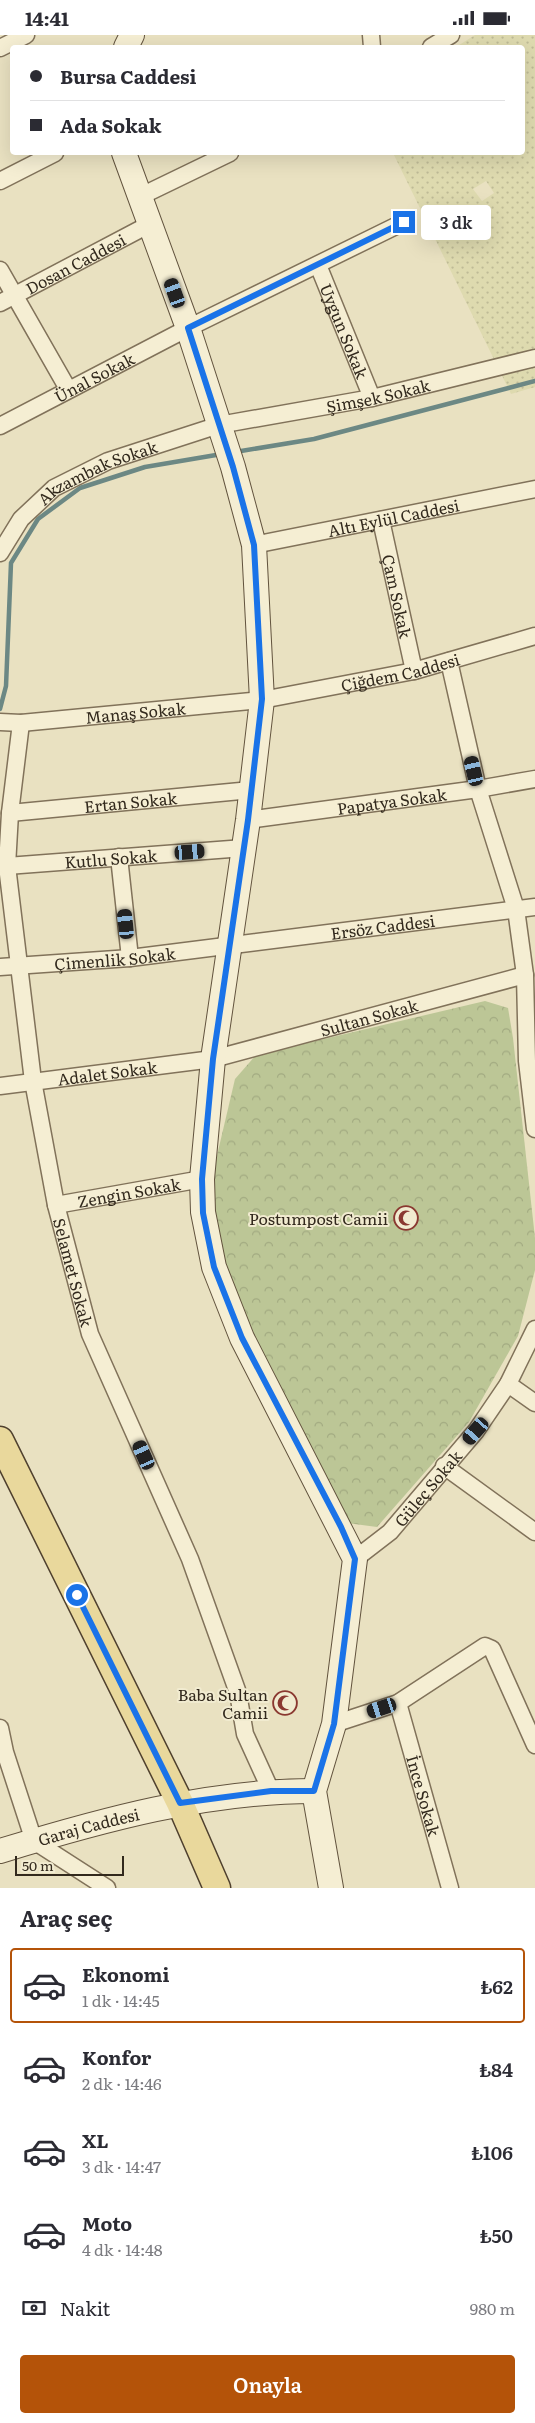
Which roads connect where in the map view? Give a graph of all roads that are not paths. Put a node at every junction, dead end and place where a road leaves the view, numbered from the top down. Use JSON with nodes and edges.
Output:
{"nodes":[{"id":1,"x":26,"y":35,"type":"edge"},
{"id":2,"x":451,"y":35,"type":"edge"},
{"id":3,"x":434,"y":45,"type":"edge"},
{"id":4,"x":0,"y":48,"type":"edge"},
{"id":5,"x":51,"y":155,"type":"edge"},
{"id":6,"x":125,"y":155,"type":"edge"},
{"id":7,"x":226,"y":155,"type":"edge"},
{"id":8,"x":0,"y":181,"type":"edge"},
{"id":9,"x":139,"y":197,"type":"junction"},
{"id":10,"x":404,"y":222,"type":"dead end"},
{"id":11,"x":150,"y":224,"type":"junction"},
{"id":12,"x":318,"y":265,"type":"junction"},
{"id":13,"x":0,"y":270,"type":"edge"},
{"id":14,"x":7,"y":299,"type":"edge"},
{"id":15,"x":188,"y":328,"type":"junction"},
{"id":16,"x":535,"y":358,"type":"edge"},
{"id":17,"x":68,"y":389,"type":"junction"},
{"id":18,"x":372,"y":398,"type":"junction"},
{"id":19,"x":0,"y":426,"type":"edge"},
{"id":20,"x":221,"y":430,"type":"junction"},
{"id":21,"x":535,"y":489,"type":"edge"},
{"id":22,"x":381,"y":520,"type":"junction"},
{"id":23,"x":254,"y":545,"type":"junction"},
{"id":24,"x":1,"y":549,"type":"edge"},
{"id":25,"x":535,"y":636,"type":"edge"},
{"id":26,"x":449,"y":661,"type":"junction"},
{"id":27,"x":414,"y":671,"type":"junction"},
{"id":28,"x":262,"y":699,"type":"junction"},
{"id":29,"x":11,"y":723,"type":"edge"},
{"id":30,"x":535,"y":779,"type":"edge"},
{"id":31,"x":478,"y":789,"type":"junction"},
{"id":32,"x":251,"y":791,"type":"junction"},
{"id":33,"x":10,"y":813,"type":"junction"},
{"id":34,"x":248,"y":820,"type":"junction"},
{"id":35,"x":244,"y":848,"type":"junction"},
{"id":36,"x":119,"y":857,"type":"junction"},
{"id":37,"x":8,"y":866,"type":"junction"},
{"id":38,"x":535,"y":907,"type":"edge"},
{"id":39,"x":516,"y":909,"type":"junction"},
{"id":40,"x":230,"y":946,"type":"junction"},
{"id":41,"x":130,"y":957,"type":"junction"},
{"id":42,"x":19,"y":965,"type":"junction"},
{"id":43,"x":0,"y":967,"type":"edge"},
{"id":44,"x":525,"y":975,"type":"junction"},
{"id":45,"x":213,"y":1059,"type":"junction"},
{"id":46,"x":33,"y":1081,"type":"junction"},
{"id":47,"x":0,"y":1086,"type":"edge"},
{"id":48,"x":535,"y":1129,"type":"edge"},
{"id":49,"x":202,"y":1179,"type":"junction"},
{"id":50,"x":56,"y":1205,"type":"junction"},
{"id":51,"x":535,"y":1329,"type":"edge"},
{"id":52,"x":508,"y":1384,"type":"junction"},
{"id":53,"x":535,"y":1403,"type":"edge"},
{"id":54,"x":0,"y":1440,"type":"edge"},
{"id":55,"x":444,"y":1467,"type":"junction"},
{"id":56,"x":535,"y":1532,"type":"edge"},
{"id":57,"x":355,"y":1559,"type":"junction"},
{"id":58,"x":398,"y":1703,"type":"junction"},
{"id":59,"x":334,"y":1724,"type":"junction"},
{"id":60,"x":0,"y":1728,"type":"edge"},
{"id":61,"x":535,"y":1745,"type":"edge"},
{"id":62,"x":271,"y":1791,"type":"junction"},
{"id":63,"x":314,"y":1791,"type":"junction"},
{"id":64,"x":180,"y":1803,"type":"junction"},
{"id":65,"x":34,"y":1841,"type":"junction"},
{"id":66,"x":0,"y":1851,"type":"edge"},
{"id":67,"x":107,"y":1888,"type":"edge"},
{"id":68,"x":217,"y":1888,"type":"edge"},
{"id":69,"x":331,"y":1888,"type":"edge"},
{"id":70,"x":450,"y":1888,"type":"edge"}],
"edges":[{"from":1,"to":4,"type":"street"},
{"from":2,"to":3,"type":"street"},
{"from":5,"to":8,"type":"street"},
{"from":6,"to":9,"type":"street"},
{"from":7,"to":9,"type":"street"},
{"from":9,"to":11,"type":"street"},
{"from":10,"to":12,"type":"street","name":"Ünal Sokak"},
{"from":11,"to":14,"type":"street","name":"Dosan Caddesi"},
{"from":11,"to":15,"type":"street"},
{"from":12,"to":15,"type":"street","name":"Ünal Sokak"},
{"from":12,"to":18,"type":"street","name":"Uygun Sokak"},
{"from":13,"to":14,"type":"street"},
{"from":14,"to":17,"type":"street"},
{"from":15,"to":17,"type":"street","name":"Ünal Sokak"},
{"from":15,"to":20,"type":"street"},
{"from":16,"to":18,"type":"street","name":"Şimşek Sokak"},
{"from":17,"to":19,"type":"street","name":"Ünal Sokak"},
{"from":18,"to":20,"type":"street","name":"Şimşek Sokak"},
{"from":20,"to":23,"type":"street"},
{"from":20,"to":24,"type":"street","name":"Akzambak Sokak"},
{"from":21,"to":22,"type":"street","name":"Altı Eylül Caddesi"},
{"from":22,"to":23,"type":"street","name":"Altı Eylül Caddesi"},
{"from":22,"to":27,"type":"street","name":"Çam Sokak"},
{"from":23,"to":28,"type":"street"},
{"from":25,"to":26,"type":"street","name":"Çiğdem Caddesi"},
{"from":26,"to":27,"type":"street","name":"Çiğdem Caddesi"},
{"from":26,"to":31,"type":"street"},
{"from":27,"to":28,"type":"street","name":"Çiğdem Caddesi"},
{"from":28,"to":29,"type":"street","name":"Manaş Sokak"},
{"from":28,"to":32,"type":"street"},
{"from":29,"to":33,"type":"street","name":"Selamet Sokak"},
{"from":30,"to":31,"type":"street","name":"Papatya Sokak"},
{"from":31,"to":34,"type":"street","name":"Papatya Sokak"},
{"from":31,"to":39,"type":"street"},
{"from":32,"to":33,"type":"street","name":"Ertan Sokak"},
{"from":32,"to":34,"type":"street"},
{"from":33,"to":37,"type":"street","name":"Selamet Sokak"},
{"from":34,"to":35,"type":"street"},
{"from":35,"to":36,"type":"street","name":"Kutlu Sokak"},
{"from":35,"to":40,"type":"street"},
{"from":36,"to":37,"type":"street","name":"Kutlu Sokak"},
{"from":36,"to":41,"type":"street"},
{"from":37,"to":42,"type":"street","name":"Selamet Sokak"},
{"from":38,"to":39,"type":"street","name":"Ersöz Caddesi"},
{"from":39,"to":40,"type":"street","name":"Ersöz Caddesi"},
{"from":39,"to":44,"type":"street"},
{"from":40,"to":41,"type":"street","name":"Çimenlik Sokak"},
{"from":40,"to":45,"type":"street"},
{"from":41,"to":42,"type":"street","name":"Çimenlik Sokak"},
{"from":42,"to":43,"type":"street","name":"Çimenlik Sokak"},
{"from":42,"to":46,"type":"street","name":"Selamet Sokak"},
{"from":44,"to":45,"type":"street","name":"Sultan Sokak"},
{"from":44,"to":48,"type":"street"},
{"from":45,"to":46,"type":"street","name":"Adalet Sokak"},
{"from":45,"to":49,"type":"street"},
{"from":46,"to":47,"type":"street","name":"Adalet Sokak"},
{"from":46,"to":50,"type":"street","name":"Selamet Sokak"},
{"from":49,"to":50,"type":"street","name":"Zengin Sokak"},
{"from":49,"to":57,"type":"street"},
{"from":50,"to":62,"type":"street","name":"Selamet Sokak"},
{"from":51,"to":52,"type":"street","name":"Güleç Sokak"},
{"from":52,"to":53,"type":"street"},
{"from":52,"to":55,"type":"street","name":"Güleç Sokak"},
{"from":54,"to":64,"type":"main road"},
{"from":55,"to":56,"type":"street"},
{"from":55,"to":57,"type":"street","name":"Güleç Sokak"},
{"from":57,"to":59,"type":"street"},
{"from":58,"to":59,"type":"street"},
{"from":58,"to":61,"type":"street"},
{"from":58,"to":70,"type":"street","name":"İnce Sokak"},
{"from":59,"to":63,"type":"street"},
{"from":60,"to":65,"type":"street"},
{"from":62,"to":63,"type":"street","name":"Garaj Caddesi"},
{"from":62,"to":64,"type":"street","name":"Garaj Caddesi"},
{"from":63,"to":69,"type":"street"},
{"from":64,"to":65,"type":"street","name":"Garaj Caddesi"},
{"from":64,"to":68,"type":"main road"},
{"from":65,"to":66,"type":"street","name":"Garaj Caddesi"},
{"from":65,"to":67,"type":"street"}]}
